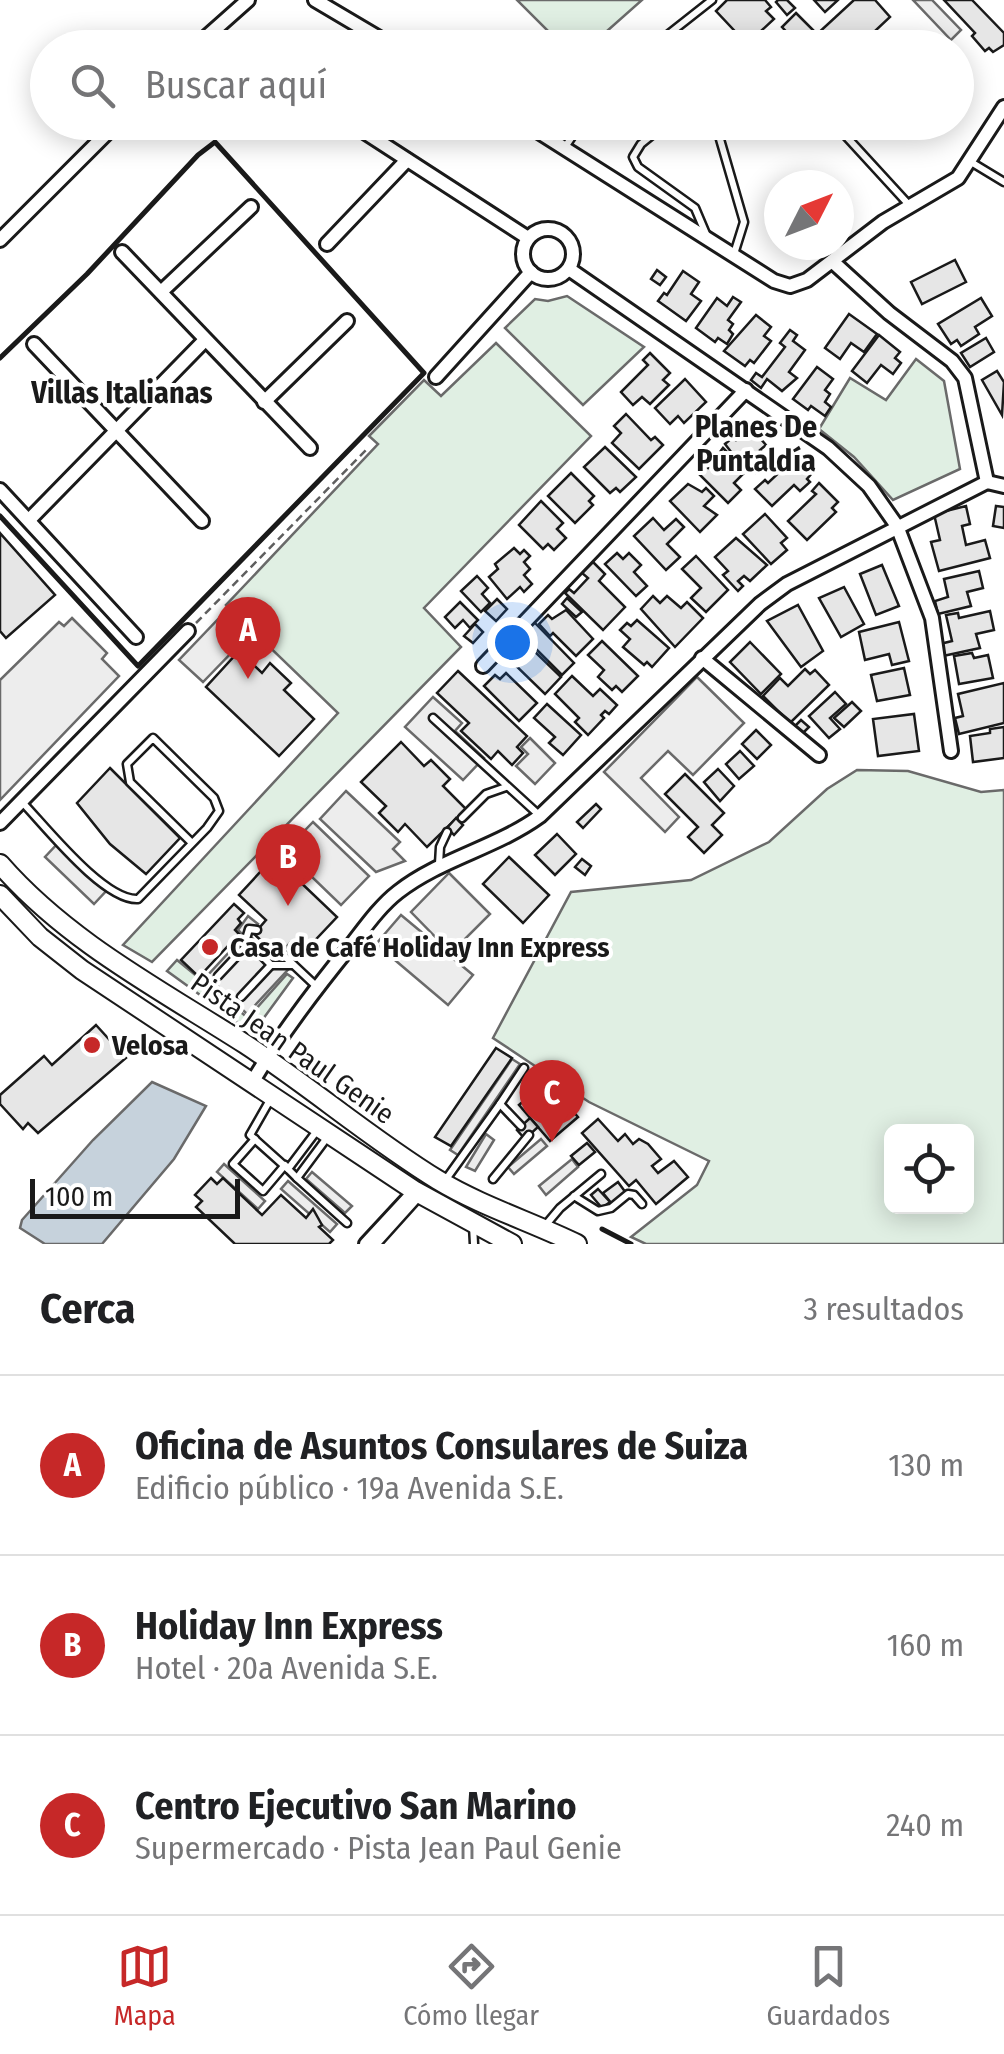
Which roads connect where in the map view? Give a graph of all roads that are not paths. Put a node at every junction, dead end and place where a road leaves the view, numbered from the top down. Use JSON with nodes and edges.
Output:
{"nodes":[{"id":1,"x":248,"y":0,"type":"edge"},
{"id":2,"x":315,"y":0,"type":"edge"},
{"id":3,"x":712,"y":0,"type":"edge"},
{"id":4,"x":214,"y":30,"type":"edge"},
{"id":5,"x":366,"y":30,"type":"edge"},
{"id":6,"x":674,"y":30,"type":"edge"},
{"id":7,"x":1004,"y":107,"type":"edge"},
{"id":8,"x":100,"y":140,"type":"edge"},
{"id":9,"x":377,"y":140,"type":"edge"},
{"id":10,"x":553,"y":140,"type":"edge"},
{"id":11,"x":569,"y":140,"type":"edge"},
{"id":12,"x":646,"y":140,"type":"edge"},
{"id":13,"x":721,"y":140,"type":"edge"},
{"id":14,"x":849,"y":140,"type":"edge"},
{"id":15,"x":564,"y":147,"type":"junction"},
{"id":16,"x":407,"y":160,"type":"junction"},
{"id":17,"x":971,"y":162,"type":"junction"},
{"id":18,"x":1004,"y":182,"type":"edge"},
{"id":19,"x":251,"y":207,"type":"dead end"},
{"id":20,"x":910,"y":207,"type":"junction"},
{"id":21,"x":528,"y":238,"type":"junction"},
{"id":22,"x":707,"y":238,"type":"junction"},
{"id":23,"x":0,"y":240,"type":"edge"},
{"id":24,"x":327,"y":244,"type":"dead end"},
{"id":25,"x":122,"y":252,"type":"dead end"},
{"id":26,"x":734,"y":255,"type":"junction"},
{"id":27,"x":833,"y":262,"type":"junction"},
{"id":28,"x":569,"y":269,"type":"junction"},
{"id":29,"x":530,"y":272,"type":"junction"},
{"id":30,"x":161,"y":292,"type":"junction"},
{"id":31,"x":347,"y":322,"type":"dead end"},
{"id":32,"x":205,"y":340,"type":"junction"},
{"id":33,"x":34,"y":344,"type":"dead end"},
{"id":34,"x":436,"y":378,"type":"dead end"},
{"id":35,"x":746,"y":390,"type":"junction"},
{"id":36,"x":264,"y":402,"type":"junction"},
{"id":37,"x":116,"y":430,"type":"junction"},
{"id":38,"x":310,"y":448,"type":"dead end"},
{"id":39,"x":987,"y":482,"type":"junction"},
{"id":40,"x":1004,"y":486,"type":"edge"},
{"id":41,"x":0,"y":490,"type":"edge"},
{"id":42,"x":29,"y":520,"type":"junction"},
{"id":43,"x":202,"y":521,"type":"dead end"},
{"id":44,"x":897,"y":526,"type":"junction"},
{"id":45,"x":188,"y":631,"type":"road end"},
{"id":46,"x":136,"y":637,"type":"dead end"},
{"id":47,"x":702,"y":658,"type":"junction"},
{"id":48,"x":484,"y":666,"type":"dead end"},
{"id":49,"x":433,"y":718,"type":"dead end"},
{"id":50,"x":951,"y":750,"type":"dead end"},
{"id":51,"x":819,"y":755,"type":"dead end"},
{"id":52,"x":506,"y":787,"type":"junction"},
{"id":53,"x":22,"y":802,"type":"junction"},
{"id":54,"x":540,"y":816,"type":"junction"},
{"id":55,"x":462,"y":818,"type":"dead end"},
{"id":56,"x":0,"y":823,"type":"edge"},
{"id":57,"x":447,"y":832,"type":"dead end"},
{"id":58,"x":192,"y":843,"type":"junction"},
{"id":59,"x":0,"y":864,"type":"edge"},
{"id":60,"x":439,"y":867,"type":"junction"},
{"id":61,"x":0,"y":881,"type":"edge"},
{"id":62,"x":0,"y":895,"type":"edge"},
{"id":63,"x":257,"y":930,"type":"dead end"},
{"id":64,"x":249,"y":943,"type":"junction"},
{"id":65,"x":56,"y":950,"type":"junction"},
{"id":66,"x":280,"y":953,"type":"dead end"},
{"id":67,"x":271,"y":965,"type":"junction"},
{"id":68,"x":293,"y":965,"type":"junction"},
{"id":69,"x":218,"y":976,"type":"dead end"},
{"id":70,"x":317,"y":987,"type":"junction"},
{"id":71,"x":241,"y":997,"type":"dead end"},
{"id":72,"x":266,"y":1058,"type":"junction"},
{"id":73,"x":524,"y":1068,"type":"dead end"},
{"id":74,"x":253,"y":1081,"type":"junction"},
{"id":75,"x":273,"y":1094,"type":"junction"},
{"id":76,"x":500,"y":1104,"type":"junction"},
{"id":77,"x":521,"y":1126,"type":"dead end"},
{"id":78,"x":325,"y":1131,"type":"junction"},
{"id":79,"x":529,"y":1135,"type":"dead end"},
{"id":80,"x":255,"y":1139,"type":"junction"},
{"id":81,"x":286,"y":1167,"type":"junction"},
{"id":82,"x":601,"y":1174,"type":"dead end"},
{"id":83,"x":297,"y":1178,"type":"junction"},
{"id":84,"x":494,"y":1179,"type":"dead end"},
{"id":85,"x":443,"y":1183,"type":"junction"},
{"id":86,"x":418,"y":1192,"type":"junction"},
{"id":87,"x":574,"y":1196,"type":"junction"},
{"id":88,"x":642,"y":1204,"type":"dead end"},
{"id":89,"x":473,"y":1222,"type":"junction"},
{"id":90,"x":347,"y":1223,"type":"dead end"},
{"id":91,"x":544,"y":1228,"type":"junction"},
{"id":92,"x":366,"y":1244,"type":"edge"},
{"id":93,"x":377,"y":1244,"type":"edge"},
{"id":94,"x":474,"y":1244,"type":"edge"},
{"id":95,"x":512,"y":1244,"type":"edge"},
{"id":96,"x":577,"y":1244,"type":"edge"}],
"edges":[{"from":1,"to":4,"type":"street"},
{"from":2,"to":5,"type":"street"},
{"from":3,"to":6,"type":"lane"},
{"from":7,"to":17,"type":"street"},
{"from":8,"to":23,"type":"street"},
{"from":9,"to":16,"type":"street"},
{"from":10,"to":15,"type":"street"},
{"from":11,"to":15,"type":"lane"},
{"from":12,"to":22,"type":"lane"},
{"from":13,"to":26,"type":"lane"},
{"from":14,"to":20,"type":"lane"},
{"from":15,"to":22,"type":"street"},
{"from":16,"to":21,"type":"street"},
{"from":16,"to":24,"type":"street"},
{"from":17,"to":18,"type":"lane"},
{"from":17,"to":20,"type":"street"},
{"from":19,"to":30,"type":"street"},
{"from":20,"to":27,"type":"street"},
{"from":21,"to":28,"type":"street"},
{"from":21,"to":29,"type":"street"},
{"from":22,"to":26,"type":"street"},
{"from":25,"to":30,"type":"street"},
{"from":26,"to":27,"type":"street"},
{"from":27,"to":39,"type":"street"},
{"from":28,"to":29,"type":"street"},
{"from":28,"to":35,"type":"street"},
{"from":29,"to":34,"type":"street"},
{"from":30,"to":32,"type":"street"},
{"from":31,"to":36,"type":"street"},
{"from":32,"to":36,"type":"street"},
{"from":32,"to":37,"type":"street"},
{"from":33,"to":37,"type":"street"},
{"from":35,"to":44,"type":"street"},
{"from":35,"to":48,"type":"street"},
{"from":36,"to":38,"type":"street"},
{"from":37,"to":42,"type":"street"},
{"from":37,"to":43,"type":"street"},
{"from":39,"to":40,"type":"street"},
{"from":39,"to":44,"type":"street"},
{"from":41,"to":42,"type":"street"},
{"from":42,"to":46,"type":"street"},
{"from":44,"to":47,"type":"street"},
{"from":44,"to":50,"type":"street"},
{"from":45,"to":53,"type":"street"},
{"from":47,"to":51,"type":"street"},
{"from":47,"to":54,"type":"street"},
{"from":49,"to":52,"type":"lane"},
{"from":52,"to":54,"type":"lane"},
{"from":52,"to":55,"type":"lane"},
{"from":53,"to":56,"type":"street"},
{"from":53,"to":58,"type":"lane"},
{"from":54,"to":60,"type":"street"},
{"from":57,"to":60,"type":"lane"},
{"from":58,"to":58,"type":"lane"},
{"from":59,"to":72,"type":"main road","name":"Pista Jean Paul Genie"},
{"from":60,"to":70,"type":"street"},
{"from":61,"to":65,"type":"main road"},
{"from":62,"to":65,"type":"main road","name":"Pista Jean Paul Genie"},
{"from":63,"to":64,"type":"lane"},
{"from":64,"to":67,"type":"lane"},
{"from":64,"to":69,"type":"lane"},
{"from":65,"to":74,"type":"main road","name":"Pista Jean Paul Genie"},
{"from":66,"to":68,"type":"lane"},
{"from":67,"to":68,"type":"lane"},
{"from":67,"to":71,"type":"lane"},
{"from":68,"to":70,"type":"lane"},
{"from":70,"to":72,"type":"street"},
{"from":72,"to":74,"type":"street"},
{"from":72,"to":85,"type":"main road","name":"Pista Jean Paul Genie"},
{"from":73,"to":76,"type":"lane"},
{"from":74,"to":75,"type":"main road","name":"Pista Jean Paul Genie"},
{"from":75,"to":78,"type":"main road","name":"Pista Jean Paul Genie"},
{"from":75,"to":80,"type":"lane"},
{"from":76,"to":77,"type":"lane"},
{"from":76,"to":85,"type":"lane"},
{"from":78,"to":81,"type":"lane"},
{"from":78,"to":83,"type":"lane"},
{"from":78,"to":86,"type":"main road","name":"Pista Jean Paul Genie"},
{"from":79,"to":84,"type":"lane"},
{"from":80,"to":81,"type":"lane"},
{"from":80,"to":81,"type":"lane"},
{"from":81,"to":83,"type":"lane"},
{"from":82,"to":87,"type":"lane"},
{"from":83,"to":90,"type":"lane"},
{"from":85,"to":91,"type":"main road","name":"Pista Jean Paul Genie"},
{"from":86,"to":89,"type":"main road","name":"Pista Jean Paul Genie"},
{"from":86,"to":92,"type":"street"},
{"from":86,"to":93,"type":"lane"},
{"from":87,"to":88,"type":"lane"},
{"from":87,"to":91,"type":"lane"},
{"from":89,"to":94,"type":"lane"},
{"from":89,"to":95,"type":"main road","name":"Pista Jean Paul Genie"},
{"from":91,"to":96,"type":"main road","name":"Pista Jean Paul Genie"}]}
